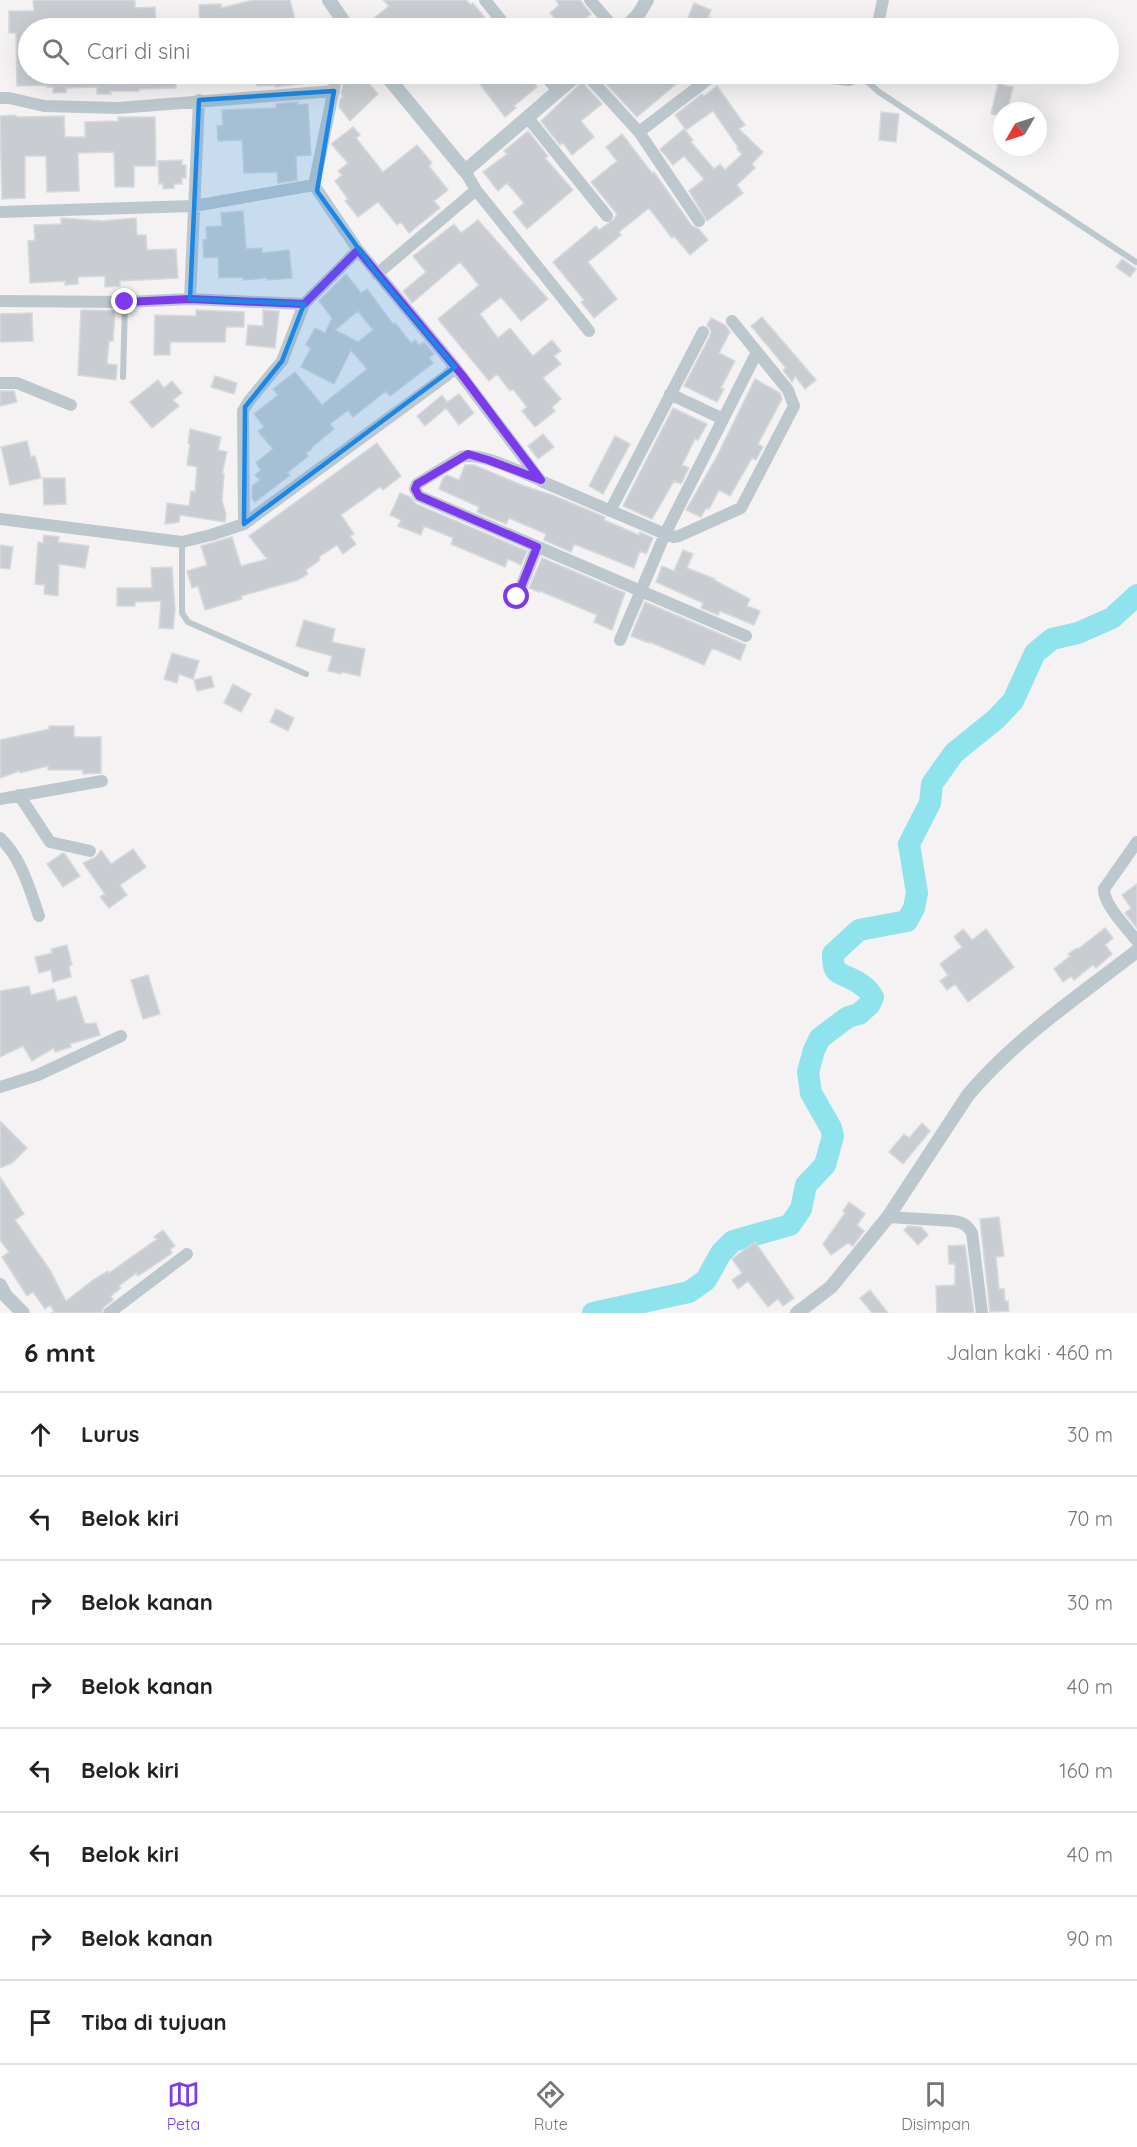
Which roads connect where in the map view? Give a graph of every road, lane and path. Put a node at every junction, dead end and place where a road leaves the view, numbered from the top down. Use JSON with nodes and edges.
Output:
{"nodes":[{"id":1,"x":329,"y":0,"type":"edge"},
{"id":2,"x":485,"y":0,"type":"edge"},
{"id":3,"x":590,"y":0,"type":"edge"},
{"id":4,"x":647,"y":0,"type":"edge"},
{"id":5,"x":883,"y":0,"type":"edge"},
{"id":6,"x":340,"y":18,"type":"edge"},
{"id":7,"x":499,"y":18,"type":"edge"},
{"id":8,"x":605,"y":18,"type":"edge"},
{"id":9,"x":635,"y":18,"type":"edge"},
{"id":10,"x":879,"y":18,"type":"edge"},
{"id":11,"x":335,"y":84,"type":"edge"},
{"id":12,"x":393,"y":84,"type":"edge"},
{"id":13,"x":552,"y":84,"type":"edge"},
{"id":14,"x":565,"y":84,"type":"edge"},
{"id":15,"x":595,"y":84,"type":"edge"},
{"id":16,"x":702,"y":84,"type":"edge"},
{"id":17,"x":871,"y":84,"type":"edge"},
{"id":18,"x":557,"y":90,"type":"junction"},
{"id":19,"x":334,"y":91,"type":"junction"},
{"id":20,"x":0,"y":98,"type":"edge"},
{"id":21,"x":199,"y":100,"type":"junction"},
{"id":22,"x":528,"y":118,"type":"junction"},
{"id":23,"x":639,"y":132,"type":"junction"},
{"id":24,"x":465,"y":171,"type":"junction"},
{"id":25,"x":314,"y":185,"type":"junction"},
{"id":26,"x":476,"y":190,"type":"junction"},
{"id":27,"x":194,"y":206,"type":"junction"},
{"id":28,"x":0,"y":212,"type":"edge"},
{"id":29,"x":608,"y":216,"type":"dead end"},
{"id":30,"x":699,"y":221,"type":"dead end"},
{"id":31,"x":358,"y":250,"type":"junction"},
{"id":32,"x":1136,"y":262,"type":"edge"},
{"id":33,"x":376,"y":274,"type":"junction"},
{"id":34,"x":190,"y":299,"type":"junction"},
{"id":35,"x":0,"y":301,"type":"edge"},
{"id":36,"x":125,"y":302,"type":"junction"},
{"id":37,"x":304,"y":304,"type":"junction"},
{"id":38,"x":732,"y":321,"type":"dead end"},
{"id":39,"x":589,"y":331,"type":"dead end"},
{"id":40,"x":703,"y":332,"type":"dead end"},
{"id":41,"x":757,"y":352,"type":"junction"},
{"id":42,"x":455,"y":367,"type":"junction"},
{"id":43,"x":123,"y":377,"type":"dead end"},
{"id":44,"x":0,"y":383,"type":"edge"},
{"id":45,"x":670,"y":394,"type":"junction"},
{"id":46,"x":71,"y":405,"type":"dead end"},
{"id":47,"x":723,"y":419,"type":"junction"},
{"id":48,"x":541,"y":480,"type":"junction"},
{"id":49,"x":610,"y":511,"type":"junction"},
{"id":50,"x":0,"y":519,"type":"edge"},
{"id":51,"x":244,"y":524,"type":"junction"},
{"id":52,"x":665,"y":534,"type":"junction"},
{"id":53,"x":182,"y":542,"type":"junction"},
{"id":54,"x":537,"y":547,"type":"junction"},
{"id":55,"x":641,"y":591,"type":"junction"},
{"id":56,"x":517,"y":597,"type":"dead end"},
{"id":57,"x":747,"y":636,"type":"dead end"},
{"id":58,"x":620,"y":640,"type":"dead end"},
{"id":59,"x":306,"y":674,"type":"dead end"},
{"id":60,"x":102,"y":781,"type":"dead end"},
{"id":61,"x":19,"y":795,"type":"junction"},
{"id":62,"x":0,"y":799,"type":"edge"},
{"id":63,"x":0,"y":838,"type":"edge"},
{"id":64,"x":1137,"y":842,"type":"edge"},
{"id":65,"x":90,"y":851,"type":"dead end"},
{"id":66,"x":39,"y":916,"type":"dead end"},
{"id":67,"x":1137,"y":941,"type":"edge"},
{"id":68,"x":1137,"y":951,"type":"edge"},
{"id":69,"x":121,"y":1035,"type":"dead end"},
{"id":70,"x":0,"y":1087,"type":"edge"},
{"id":71,"x":888,"y":1217,"type":"junction"},
{"id":72,"x":187,"y":1254,"type":"dead end"},
{"id":73,"x":0,"y":1285,"type":"edge"},
{"id":74,"x":23,"y":1313,"type":"edge"},
{"id":75,"x":109,"y":1313,"type":"edge"},
{"id":76,"x":797,"y":1313,"type":"edge"},
{"id":77,"x":982,"y":1313,"type":"edge"}],
"edges":[{"from":1,"to":6,"type":"street"},
{"from":2,"to":7,"type":"street"},
{"from":3,"to":8,"type":"street"},
{"from":4,"to":9,"type":"street"},
{"from":5,"to":10,"type":"street"},
{"from":11,"to":19,"type":"street"},
{"from":12,"to":24,"type":"street"},
{"from":13,"to":18,"type":"street"},
{"from":14,"to":18,"type":"street"},
{"from":15,"to":23,"type":"street"},
{"from":16,"to":23,"type":"street"},
{"from":17,"to":32,"type":"lane"},
{"from":18,"to":22,"type":"street"},
{"from":19,"to":21,"type":"street"},
{"from":19,"to":25,"type":"street"},
{"from":20,"to":21,"type":"street"},
{"from":21,"to":27,"type":"street"},
{"from":22,"to":24,"type":"street"},
{"from":22,"to":29,"type":"street"},
{"from":23,"to":30,"type":"street"},
{"from":24,"to":26,"type":"street"},
{"from":25,"to":27,"type":"street"},
{"from":25,"to":31,"type":"street"},
{"from":26,"to":33,"type":"street"},
{"from":26,"to":39,"type":"street"},
{"from":27,"to":28,"type":"street"},
{"from":27,"to":34,"type":"street"},
{"from":31,"to":33,"type":"street"},
{"from":31,"to":37,"type":"street"},
{"from":33,"to":42,"type":"street"},
{"from":34,"to":36,"type":"street"},
{"from":34,"to":37,"type":"street"},
{"from":35,"to":36,"type":"street"},
{"from":36,"to":43,"type":"lane"},
{"from":37,"to":51,"type":"street"},
{"from":38,"to":41,"type":"street"},
{"from":40,"to":45,"type":"street"},
{"from":41,"to":47,"type":"street"},
{"from":41,"to":52,"type":"street"},
{"from":42,"to":48,"type":"street"},
{"from":42,"to":51,"type":"street"},
{"from":44,"to":46,"type":"street"},
{"from":45,"to":47,"type":"street"},
{"from":45,"to":49,"type":"street"},
{"from":47,"to":52,"type":"street"},
{"from":48,"to":49,"type":"street"},
{"from":48,"to":54,"type":"street"},
{"from":49,"to":52,"type":"street"},
{"from":50,"to":53,"type":"street"},
{"from":51,"to":53,"type":"street"},
{"from":52,"to":55,"type":"street"},
{"from":53,"to":59,"type":"lane"},
{"from":54,"to":55,"type":"street"},
{"from":54,"to":56,"type":"street"},
{"from":55,"to":57,"type":"street"},
{"from":55,"to":58,"type":"street"},
{"from":60,"to":61,"type":"street"},
{"from":61,"to":62,"type":"street"},
{"from":61,"to":65,"type":"street"},
{"from":63,"to":66,"type":"street"},
{"from":64,"to":67,"type":"street"},
{"from":68,"to":71,"type":"street"},
{"from":69,"to":70,"type":"street"},
{"from":71,"to":76,"type":"street"},
{"from":71,"to":77,"type":"street"},
{"from":72,"to":75,"type":"street"},
{"from":73,"to":74,"type":"street"}]}
